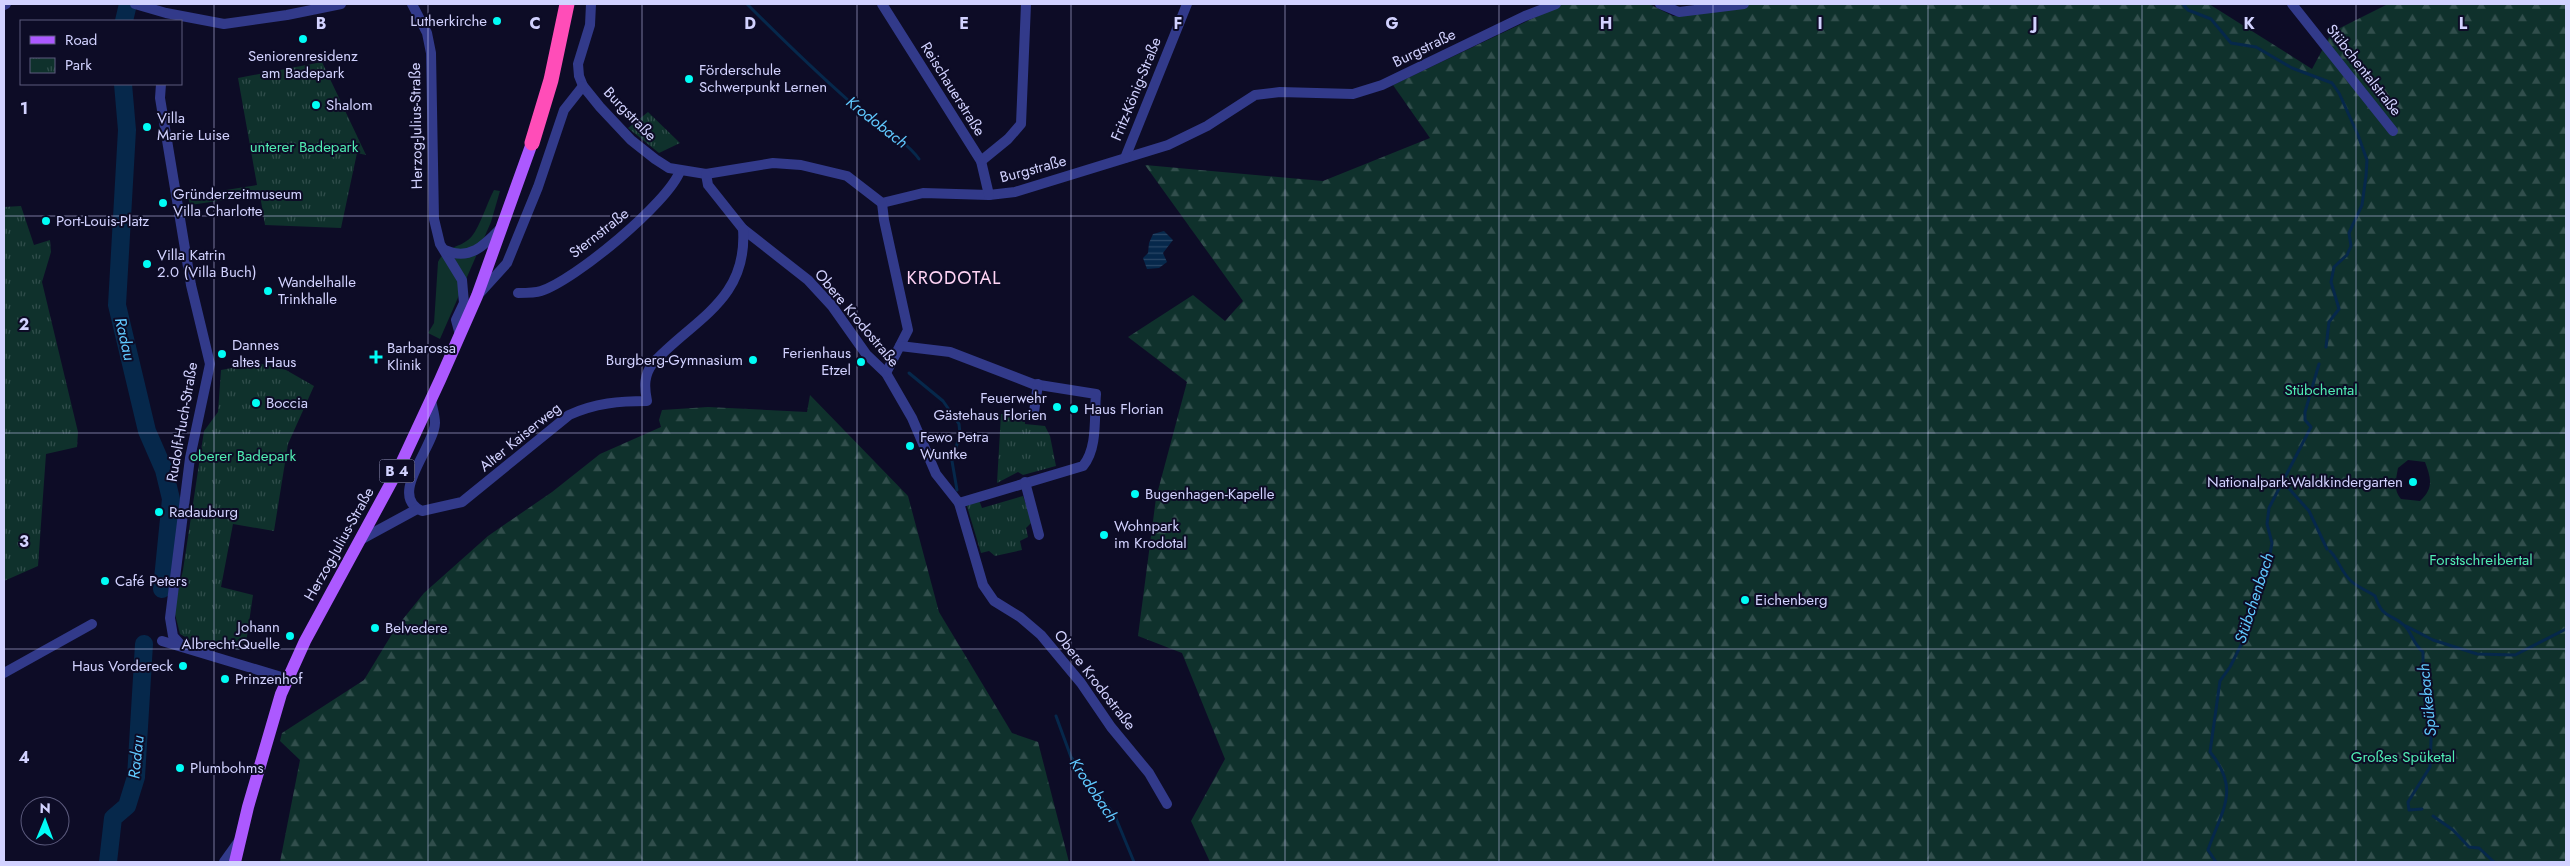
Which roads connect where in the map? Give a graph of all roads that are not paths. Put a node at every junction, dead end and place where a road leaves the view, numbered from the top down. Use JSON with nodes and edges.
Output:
{"nodes":[{"id":1,"x":135,"y":4,"type":"edge"},
{"id":2,"x":341,"y":4,"type":"edge"},
{"id":3,"x":412,"y":4,"type":"edge"},
{"id":4,"x":567,"y":4,"type":"edge"},
{"id":5,"x":591,"y":4,"type":"edge"},
{"id":6,"x":882,"y":4,"type":"edge"},
{"id":7,"x":1026,"y":4,"type":"edge"},
{"id":8,"x":1187,"y":4,"type":"edge"},
{"id":9,"x":1556,"y":4,"type":"edge"},
{"id":10,"x":1660,"y":4,"type":"edge"},
{"id":11,"x":1744,"y":4,"type":"edge"},
{"id":12,"x":2292,"y":4,"type":"edge"},
{"id":13,"x":165,"y":17,"type":"edge"},
{"id":14,"x":160,"y":85,"type":"edge"},
{"id":15,"x":583,"y":86,"type":"junction"},
{"id":16,"x":2393,"y":132,"type":"dead end"},
{"id":17,"x":532,"y":143,"type":"joint"},
{"id":18,"x":1125,"y":158,"type":"junction"},
{"id":19,"x":981,"y":161,"type":"junction"},
{"id":20,"x":680,"y":171,"type":"junction"},
{"id":21,"x":706,"y":174,"type":"junction"},
{"id":22,"x":989,"y":195,"type":"junction"},
{"id":23,"x":882,"y":203,"type":"junction"},
{"id":24,"x":501,"y":228,"type":"junction"},
{"id":25,"x":743,"y":229,"type":"junction"},
{"id":26,"x":445,"y":250,"type":"junction"},
{"id":27,"x":518,"y":293,"type":"dead end"},
{"id":28,"x":477,"y":296,"type":"junction"},
{"id":29,"x":460,"y":335,"type":"junction"},
{"id":30,"x":900,"y":346,"type":"junction"},
{"id":31,"x":886,"y":373,"type":"junction"},
{"id":32,"x":1038,"y":384,"type":"junction"},
{"id":33,"x":431,"y":400,"type":"junction"},
{"id":34,"x":1034,"y":412,"type":"dead end"},
{"id":35,"x":1024,"y":482,"type":"junction"},
{"id":36,"x":959,"y":502,"type":"junction"},
{"id":37,"x":420,"y":510,"type":"junction"},
{"id":38,"x":1039,"y":535,"type":"dead end"},
{"id":39,"x":360,"y":540,"type":"junction"},
{"id":40,"x":92,"y":624,"type":"dead end"},
{"id":41,"x":162,"y":641,"type":"dead end"},
{"id":42,"x":182,"y":646,"type":"junction"},
{"id":43,"x":4,"y":673,"type":"edge"},
{"id":44,"x":288,"y":679,"type":"junction"},
{"id":45,"x":1167,"y":804,"type":"dead end"},
{"id":46,"x":240,"y":840,"type":"junction"},
{"id":47,"x":224,"y":862,"type":"edge"},
{"id":48,"x":235,"y":862,"type":"edge"}],
"edges":[{"from":1,"to":13,"type":"street"},
{"from":2,"to":13,"type":"street"},
{"from":3,"to":26,"type":"street","name":"Herzog-Julius-Straße"},
{"from":4,"to":17,"type":"highway","number":"B 4"},
{"from":5,"to":15,"type":"street","name":"Burgstraße"},
{"from":6,"to":19,"type":"street","name":"Reischauerstraße"},
{"from":7,"to":19,"type":"street"},
{"from":8,"to":18,"type":"street","name":"Fritz-König-Straße"},
{"from":9,"to":18,"type":"street","name":"Burgstraße"},
{"from":10,"to":11,"type":"street"},
{"from":12,"to":16,"type":"street","name":"Stübchentalstraße"},
{"from":14,"to":42,"type":"street","name":"Rudolf-Huch-Straße"},
{"from":15,"to":20,"type":"street","name":"Burgstraße"},
{"from":15,"to":28,"type":"street"},
{"from":17,"to":24,"type":"main road","number":"B 4"},
{"from":18,"to":22,"type":"street","name":"Burgstraße"},
{"from":19,"to":22,"type":"street","name":"Reischauerstraße"},
{"from":20,"to":21,"type":"street","name":"Burgstraße"},
{"from":20,"to":27,"type":"street","name":"Sternstraße"},
{"from":21,"to":23,"type":"street","name":"Burgstraße"},
{"from":21,"to":25,"type":"street","name":"Obere Krodostraße"},
{"from":22,"to":23,"type":"street","name":"Burgstraße"},
{"from":23,"to":30,"type":"street"},
{"from":24,"to":26,"type":"street"},
{"from":24,"to":28,"type":"main road","number":"B 4"},
{"from":25,"to":31,"type":"street","name":"Obere Krodostraße"},
{"from":25,"to":37,"type":"street","name":"Alter Kaiserweg"},
{"from":26,"to":29,"type":"street","name":"Herzog-Julius-Straße"},
{"from":28,"to":29,"type":"main road","number":"B 4"},
{"from":29,"to":33,"type":"main road","name":"Herzog-Julius-Straße","number":"B 4"},
{"from":30,"to":31,"type":"street"},
{"from":30,"to":32,"type":"street"},
{"from":31,"to":36,"type":"street","name":"Obere Krodostraße"},
{"from":32,"to":34,"type":"street"},
{"from":32,"to":35,"type":"street"},
{"from":33,"to":37,"type":"street"},
{"from":33,"to":39,"type":"main road","name":"Herzog-Julius-Straße","number":"B 4"},
{"from":35,"to":36,"type":"street"},
{"from":35,"to":38,"type":"street"},
{"from":36,"to":45,"type":"street","name":"Obere Krodostraße"},
{"from":37,"to":39,"type":"street","name":"Alter Kaiserweg"},
{"from":39,"to":44,"type":"main road","name":"Herzog-Julius-Straße","number":"B 4"},
{"from":40,"to":43,"type":"street"},
{"from":41,"to":42,"type":"street"},
{"from":42,"to":44,"type":"street"},
{"from":44,"to":46,"type":"main road","name":"Herzog-Julius-Straße","number":"B 4"},
{"from":46,"to":47,"type":"street"},
{"from":46,"to":48,"type":"main road","name":"Herzog-Julius-Straße","number":"B 4"}]}
